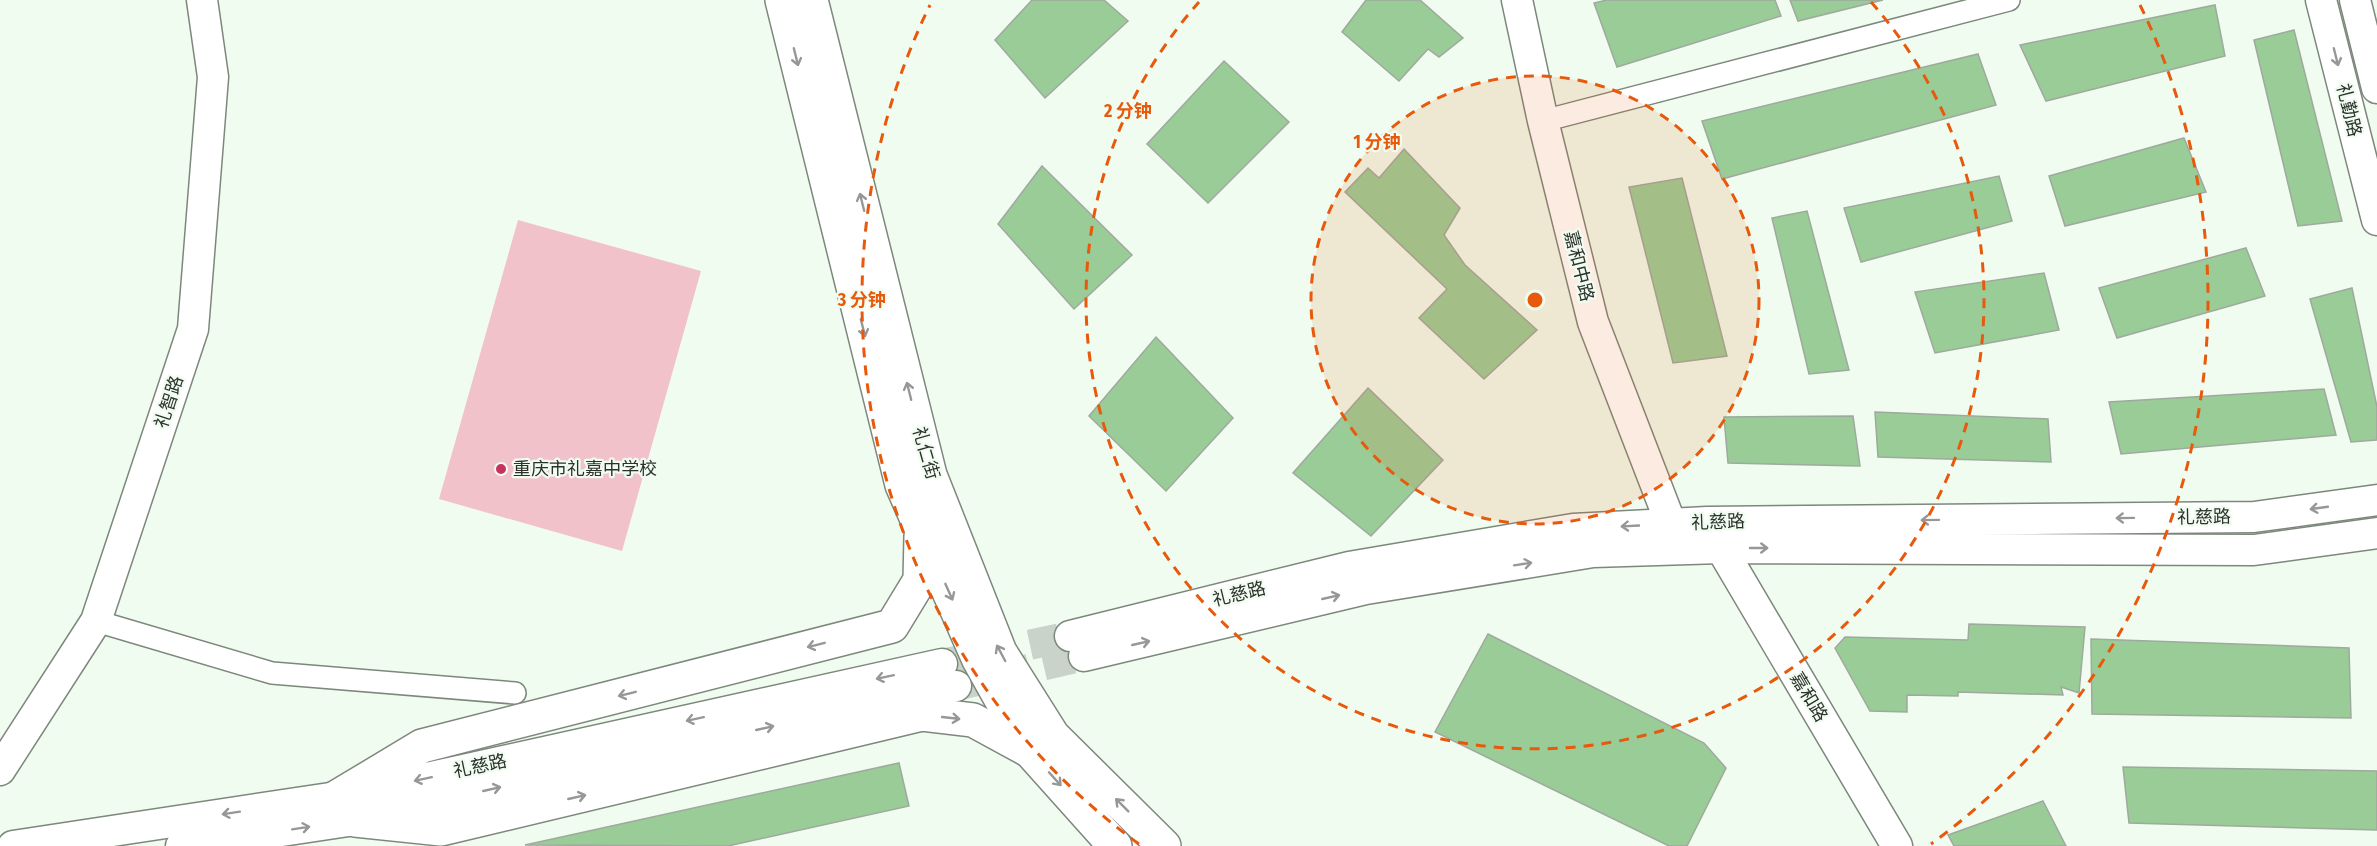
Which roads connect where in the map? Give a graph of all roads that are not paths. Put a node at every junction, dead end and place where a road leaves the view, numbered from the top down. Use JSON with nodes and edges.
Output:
{"nodes":[{"id":1,"x":202,"y":0,"type":"edge"},
{"id":2,"x":782,"y":0,"type":"edge"},
{"id":3,"x":811,"y":0,"type":"edge"},
{"id":4,"x":1517,"y":0,"type":"edge"},
{"id":5,"x":2009,"y":0,"type":"edge"},
{"id":6,"x":2321,"y":0,"type":"edge"},
{"id":7,"x":2355,"y":0,"type":"edge"},
{"id":8,"x":2377,"y":88,"type":"edge"},
{"id":9,"x":1543,"y":121,"type":"junction"},
{"id":10,"x":2377,"y":219,"type":"edge"},
{"id":11,"x":2377,"y":500,"type":"edge"},
{"id":12,"x":1671,"y":524,"type":"junction"},
{"id":13,"x":921,"y":528,"type":"junction"},
{"id":14,"x":2377,"y":533,"type":"edge"},
{"id":15,"x":1721,"y":548,"type":"junction"},
{"id":16,"x":96,"y":621,"type":"junction"},
{"id":17,"x":949,"y":675,"type":"tunnel mouth"},
{"id":18,"x":515,"y":693,"type":"dead end"},
{"id":19,"x":1030,"y":751,"type":"junction"},
{"id":20,"x":0,"y":770,"type":"edge"},
{"id":21,"x":346,"y":808,"type":"junction"},
{"id":22,"x":13,"y":846,"type":"edge"},
{"id":23,"x":181,"y":846,"type":"edge"},
{"id":24,"x":1115,"y":846,"type":"edge"},
{"id":25,"x":1164,"y":846,"type":"edge"},
{"id":26,"x":1897,"y":846,"type":"edge"}],
"edges":[{"from":1,"to":16,"type":"main road","name":"礼智路"},
{"from":2,"to":13,"type":"main road","name":"礼仁街","one_way":true},
{"from":25,"to":3,"type":"main road","name":"礼仁街","one_way":true},
{"from":4,"to":9,"type":"main road","name":"嘉和中路"},
{"from":5,"to":9,"type":"street"},
{"from":6,"to":10,"type":"main road","name":"礼勤路","one_way":true},
{"from":7,"to":8,"type":"main road","name":"礼勤路"},
{"from":9,"to":12,"type":"main road","name":"嘉和中路"},
{"from":11,"to":12,"type":"main road","name":"礼慈路","one_way":true},
{"from":12,"to":15,"type":"main road","name":"礼慈路","one_way":true},
{"from":13,"to":19,"type":"main road","name":"礼仁街","one_way":true},
{"from":13,"to":21,"type":"main road","one_way":true},
{"from":15,"to":14,"type":"main road","name":"礼慈路","one_way":true},
{"from":15,"to":26,"type":"main road","name":"嘉和路"},
{"from":16,"to":18,"type":"street"},
{"from":16,"to":20,"type":"main road","name":"礼智路"},
{"from":17,"to":21,"type":"main road","name":"礼慈路"},
{"from":21,"to":19,"type":"main road","one_way":true},
{"from":19,"to":24,"type":"main road","name":"礼仁街","one_way":true},
{"from":21,"to":22,"type":"main road","name":"礼慈路","one_way":true},
{"from":23,"to":21,"type":"main road","name":"礼慈路","one_way":true}]}
